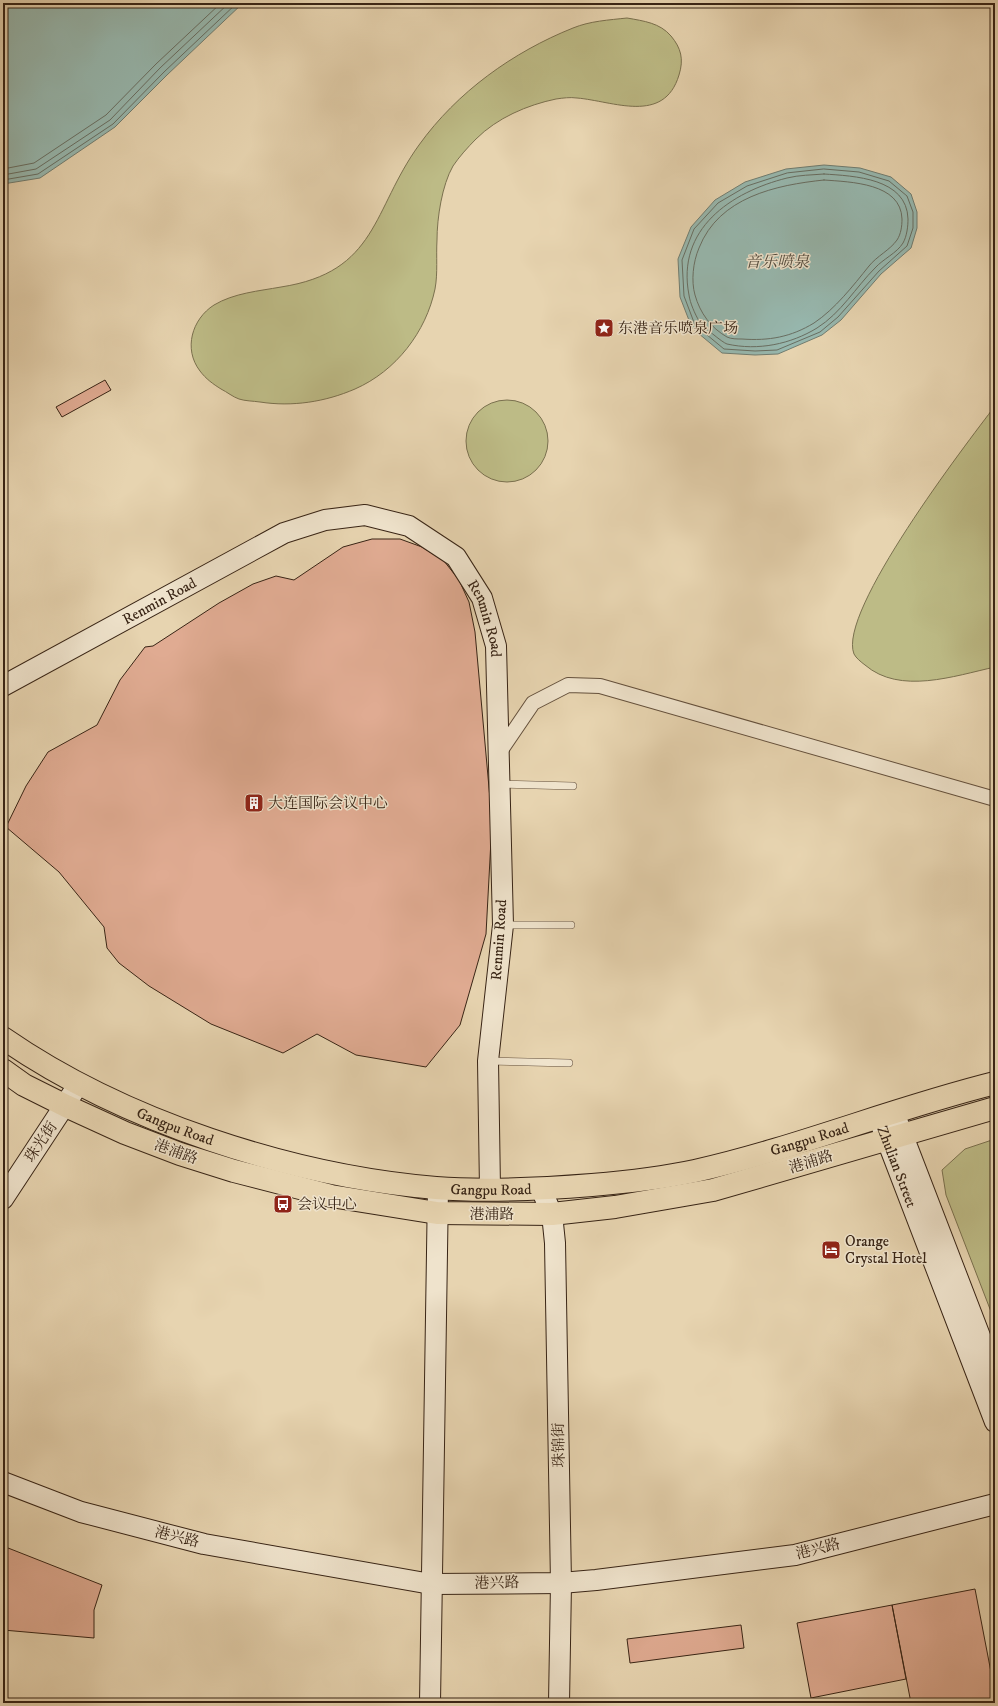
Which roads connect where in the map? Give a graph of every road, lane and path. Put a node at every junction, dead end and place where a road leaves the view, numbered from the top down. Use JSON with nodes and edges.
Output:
{"nodes":[{"id":1,"x":3,"y":686,"type":"edge"},
{"id":2,"x":499,"y":753,"type":"junction"},
{"id":3,"x":500,"y":784,"type":"junction"},
{"id":4,"x":573,"y":786,"type":"dead end"},
{"id":5,"x":995,"y":799,"type":"edge"},
{"id":6,"x":503,"y":924,"type":"junction"},
{"id":7,"x":571,"y":925,"type":"dead end"},
{"id":8,"x":3,"y":1038,"type":"edge"},
{"id":9,"x":488,"y":1060,"type":"junction"},
{"id":10,"x":569,"y":1063,"type":"dead end"},
{"id":11,"x":3,"y":1070,"type":"edge"},
{"id":12,"x":995,"y":1083,"type":"edge"},
{"id":13,"x":78,"y":1085,"type":"junction"},
{"id":14,"x":66,"y":1106,"type":"junction"},
{"id":15,"x":995,"y":1108,"type":"edge"},
{"id":16,"x":887,"y":1114,"type":"junction"},
{"id":17,"x":895,"y":1137,"type":"junction"},
{"id":18,"x":438,"y":1188,"type":"junction"},
{"id":19,"x":490,"y":1189,"type":"junction"},
{"id":20,"x":541,"y":1189,"type":"junction"},
{"id":21,"x":3,"y":1199,"type":"edge"},
{"id":22,"x":437,"y":1213,"type":"junction"},
{"id":23,"x":552,"y":1214,"type":"junction"},
{"id":24,"x":995,"y":1375,"type":"edge"},
{"id":25,"x":995,"y":1422,"type":"edge"},
{"id":26,"x":3,"y":1482,"type":"edge"},
{"id":27,"x":995,"y":1504,"type":"edge"},
{"id":28,"x":561,"y":1582,"type":"junction"},
{"id":29,"x":431,"y":1584,"type":"junction"},
{"id":30,"x":430,"y":1703,"type":"edge"},
{"id":31,"x":559,"y":1703,"type":"edge"}],
"edges":[{"from":1,"to":2,"type":"main road","name":"Renmin Road"},
{"from":2,"to":3,"type":"main road","name":"Renmin Road"},
{"from":2,"to":5,"type":"street"},
{"from":3,"to":4,"type":"lane"},
{"from":3,"to":6,"type":"main road","name":"Renmin Road"},
{"from":6,"to":7,"type":"lane"},
{"from":6,"to":9,"type":"main road","name":"Renmin Road"},
{"from":8,"to":13,"type":"main road","name":"Gangpu Road"},
{"from":9,"to":10,"type":"lane"},
{"from":9,"to":19,"type":"main road","name":"Renmin Road"},
{"from":11,"to":14,"type":"main road","name":"港浦路"},
{"from":12,"to":16,"type":"main road","name":"Gangpu Road"},
{"from":13,"to":14,"type":"main road","name":"珠光街"},
{"from":13,"to":18,"type":"main road","name":"Gangpu Road"},
{"from":14,"to":21,"type":"main road","name":"珠光街"},
{"from":14,"to":22,"type":"main road","name":"港浦路"},
{"from":15,"to":17,"type":"main road","name":"港浦路"},
{"from":16,"to":17,"type":"main road","name":"Zhulian Street"},
{"from":16,"to":20,"type":"main road","name":"Gangpu Road"},
{"from":17,"to":23,"type":"main road","name":"港浦路"},
{"from":17,"to":24,"type":"main road","name":"Zhulian Street"},
{"from":17,"to":25,"type":"main road","name":"Zhulian Street"},
{"from":18,"to":19,"type":"main road","name":"Gangpu Road"},
{"from":18,"to":22,"type":"main road"},
{"from":19,"to":20,"type":"main road","name":"Gangpu Road"},
{"from":20,"to":23,"type":"main road","name":"珠锦街"},
{"from":22,"to":23,"type":"main road","name":"港浦路"},
{"from":22,"to":29,"type":"main road"},
{"from":23,"to":28,"type":"main road","name":"珠锦街"},
{"from":26,"to":29,"type":"main road","name":"港兴路"},
{"from":27,"to":28,"type":"main road","name":"港兴路"},
{"from":28,"to":29,"type":"main road","name":"港兴路"},
{"from":28,"to":31,"type":"main road","name":"珠锦街"},
{"from":29,"to":30,"type":"main road"}]}
